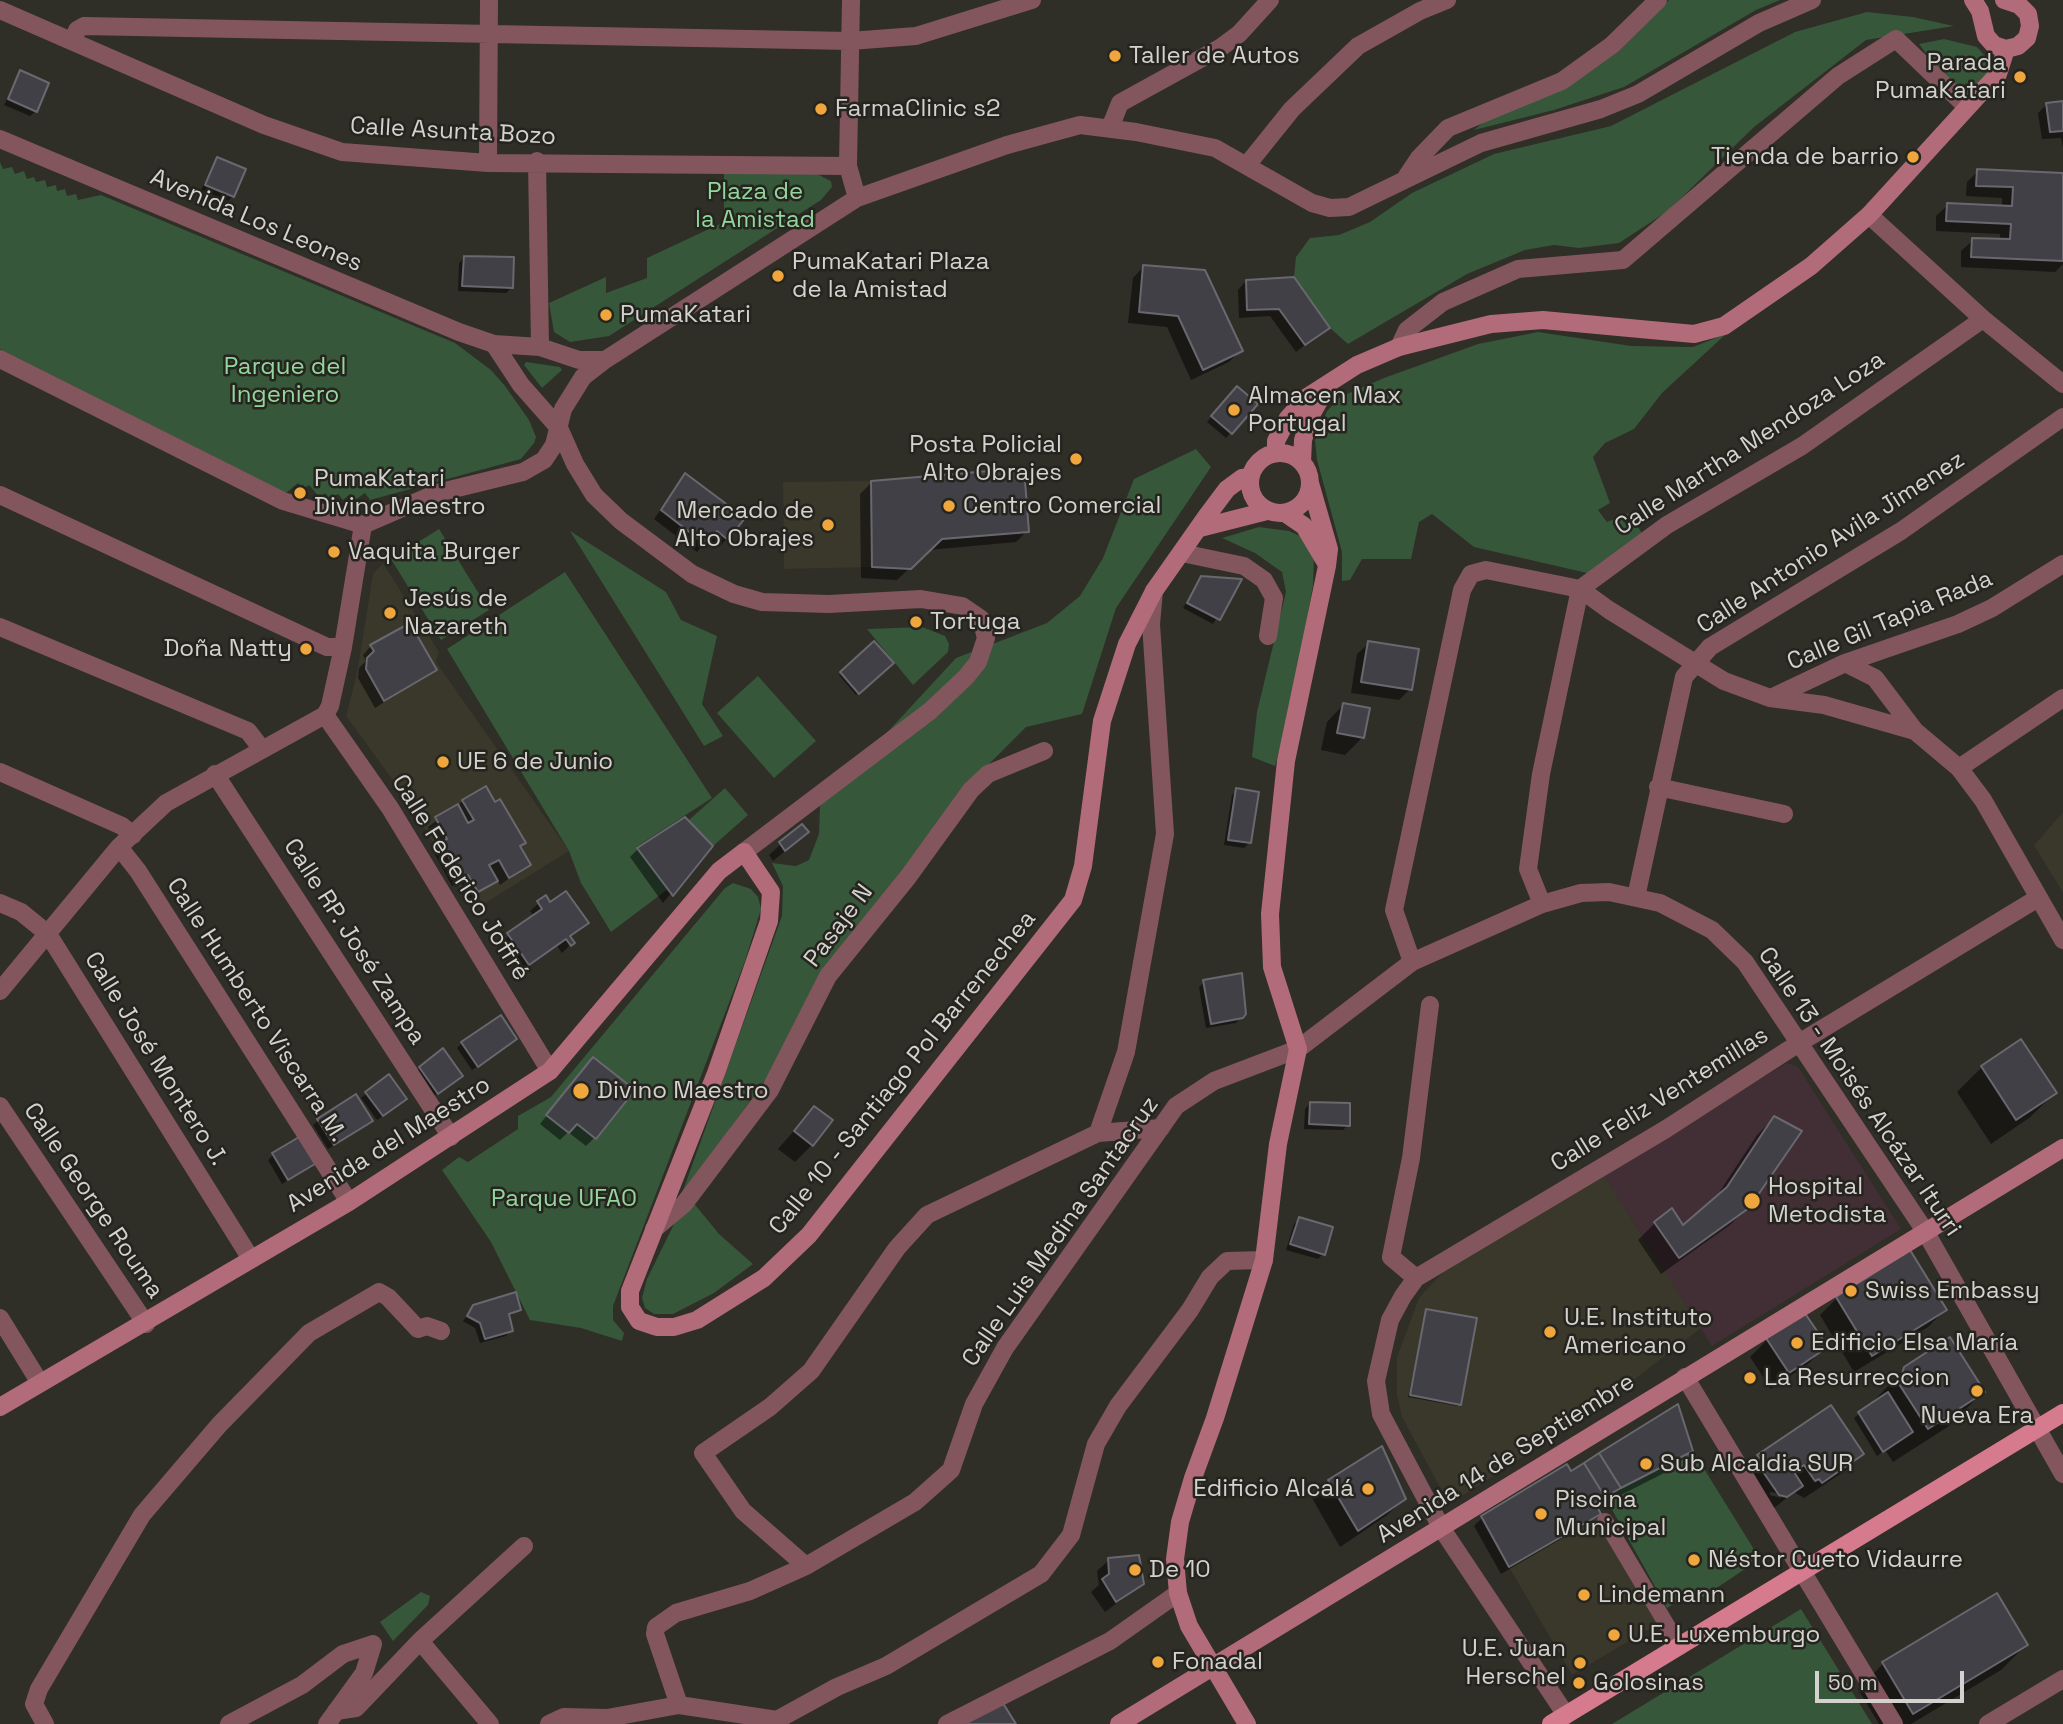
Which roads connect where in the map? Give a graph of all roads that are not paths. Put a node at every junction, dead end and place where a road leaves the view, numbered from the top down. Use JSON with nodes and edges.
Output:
{"nodes":[{"id":1,"x":489,"y":0,"type":"edge"},
{"id":2,"x":851,"y":0,"type":"edge"},
{"id":3,"x":1032,"y":0,"type":"edge"},
{"id":4,"x":1270,"y":0,"type":"edge"},
{"id":5,"x":1447,"y":0,"type":"edge"},
{"id":6,"x":1658,"y":0,"type":"edge"},
{"id":7,"x":1812,"y":0,"type":"edge"},
{"id":8,"x":1973,"y":0,"type":"edge"},
{"id":9,"x":2006,"y":1,"type":"edge"},
{"id":10,"x":0,"y":10,"type":"edge"},
{"id":11,"x":1984,"y":24,"type":"junction"},
{"id":12,"x":490,"y":34,"type":"junction"},
{"id":13,"x":73,"y":41,"type":"junction"},
{"id":14,"x":850,"y":41,"type":"junction"},
{"id":15,"x":2006,"y":49,"type":"junction"},
{"id":16,"x":1967,"y":107,"type":"junction"},
{"id":17,"x":1110,"y":128,"type":"junction"},
{"id":18,"x":0,"y":139,"type":"edge"},
{"id":19,"x":537,"y":161,"type":"junction"},
{"id":20,"x":488,"y":163,"type":"junction"},
{"id":21,"x":1247,"y":165,"type":"junction"},
{"id":22,"x":848,"y":166,"type":"junction"},
{"id":23,"x":1407,"y":176,"type":"junction"},
{"id":24,"x":857,"y":198,"type":"junction"},
{"id":25,"x":1869,"y":215,"type":"junction"},
{"id":26,"x":1983,"y":319,"type":"junction"},
{"id":27,"x":494,"y":344,"type":"junction"},
{"id":28,"x":540,"y":347,"type":"junction"},
{"id":29,"x":1399,"y":347,"type":"junction"},
{"id":30,"x":0,"y":359,"type":"edge"},
{"id":31,"x":605,"y":360,"type":"junction"},
{"id":32,"x":1328,"y":384,"type":"junction"},
{"id":33,"x":2063,"y":384,"type":"edge"},
{"id":34,"x":2063,"y":417,"type":"edge"},
{"id":35,"x":559,"y":428,"type":"junction"},
{"id":36,"x":1276,"y":453,"type":"junction"},
{"id":37,"x":1301,"y":462,"type":"junction"},
{"id":38,"x":1250,"y":477,"type":"junction"},
{"id":39,"x":1310,"y":483,"type":"junction"},
{"id":40,"x":0,"y":495,"type":"edge"},
{"id":41,"x":1267,"y":511,"type":"junction"},
{"id":42,"x":1285,"y":513,"type":"junction"},
{"id":43,"x":363,"y":525,"type":"junction"},
{"id":44,"x":1200,"y":528,"type":"junction"},
{"id":45,"x":1182,"y":553,"type":"junction"},
{"id":46,"x":2063,"y":564,"type":"edge"},
{"id":47,"x":1327,"y":566,"type":"junction"},
{"id":48,"x":1580,"y":589,"type":"junction"},
{"id":49,"x":1154,"y":591,"type":"junction"},
{"id":50,"x":0,"y":627,"type":"edge"},
{"id":51,"x":1268,"y":636,"type":"dead end"},
{"id":52,"x":343,"y":647,"type":"junction"},
{"id":53,"x":1845,"y":663,"type":"junction"},
{"id":54,"x":1698,"y":664,"type":"junction"},
{"id":55,"x":1770,"y":698,"type":"junction"},
{"id":56,"x":2063,"y":698,"type":"edge"},
{"id":57,"x":325,"y":715,"type":"junction"},
{"id":58,"x":1914,"y":731,"type":"junction"},
{"id":59,"x":261,"y":748,"type":"junction"},
{"id":60,"x":1044,"y":751,"type":"dead end"},
{"id":61,"x":1959,"y":768,"type":"junction"},
{"id":62,"x":0,"y":772,"type":"edge"},
{"id":63,"x":215,"y":774,"type":"junction"},
{"id":64,"x":1658,"y":787,"type":"junction"},
{"id":65,"x":1784,"y":814,"type":"dead end"},
{"id":66,"x":126,"y":841,"type":"junction"},
{"id":67,"x":744,"y":852,"type":"junction"},
{"id":68,"x":1636,"y":897,"type":"junction"},
{"id":69,"x":2038,"y":898,"type":"junction"},
{"id":70,"x":0,"y":903,"type":"edge"},
{"id":71,"x":1542,"y":904,"type":"junction"},
{"id":72,"x":48,"y":934,"type":"junction"},
{"id":73,"x":2063,"y":940,"type":"edge"},
{"id":74,"x":1412,"y":962,"type":"junction"},
{"id":75,"x":0,"y":991,"type":"edge"},
{"id":76,"x":1430,"y":1005,"type":"dead end"},
{"id":77,"x":1799,"y":1043,"type":"junction"},
{"id":78,"x":1298,"y":1049,"type":"junction"},
{"id":79,"x":550,"y":1070,"type":"junction"},
{"id":80,"x":0,"y":1106,"type":"edge"},
{"id":81,"x":1161,"y":1128,"type":"junction"},
{"id":82,"x":1098,"y":1133,"type":"junction"},
{"id":83,"x":451,"y":1137,"type":"junction"},
{"id":84,"x":2063,"y":1148,"type":"edge"},
{"id":85,"x":349,"y":1202,"type":"junction"},
{"id":86,"x":654,"y":1229,"type":"junction"},
{"id":87,"x":1925,"y":1231,"type":"junction"},
{"id":88,"x":251,"y":1259,"type":"junction"},
{"id":89,"x":1264,"y":1260,"type":"junction"},
{"id":90,"x":1416,"y":1278,"type":"junction"},
{"id":91,"x":0,"y":1318,"type":"edge"},
{"id":92,"x":146,"y":1324,"type":"junction"},
{"id":93,"x":441,"y":1331,"type":"dead end"},
{"id":94,"x":1685,"y":1377,"type":"junction"},
{"id":95,"x":40,"y":1383,"type":"junction"},
{"id":96,"x":0,"y":1408,"type":"edge"},
{"id":97,"x":2063,"y":1413,"type":"edge"},
{"id":98,"x":2036,"y":1430,"type":"junction"},
{"id":99,"x":2063,"y":1474,"type":"edge"},
{"id":100,"x":1605,"y":1521,"type":"dead end"},
{"id":101,"x":1442,"y":1529,"type":"junction"},
{"id":102,"x":524,"y":1546,"type":"dead end"},
{"id":103,"x":806,"y":1566,"type":"junction"},
{"id":104,"x":1801,"y":1572,"type":"junction"},
{"id":105,"x":1178,"y":1593,"type":"junction"},
{"id":106,"x":420,"y":1641,"type":"junction"},
{"id":107,"x":1679,"y":1647,"type":"junction"},
{"id":108,"x":1211,"y":1665,"type":"junction"},
{"id":109,"x":2063,"y":1679,"type":"edge"},
{"id":110,"x":673,"y":1707,"type":"junction"},
{"id":111,"x":331,"y":1718,"type":"edge"},
{"id":112,"x":1558,"y":1720,"type":"edge"},
{"id":113,"x":783,"y":1722,"type":"edge"},
{"id":114,"x":45,"y":1724,"type":"edge"},
{"id":115,"x":229,"y":1724,"type":"edge"},
{"id":116,"x":490,"y":1724,"type":"edge"},
{"id":117,"x":549,"y":1724,"type":"edge"},
{"id":118,"x":947,"y":1724,"type":"edge"},
{"id":119,"x":1119,"y":1724,"type":"edge"},
{"id":120,"x":1247,"y":1724,"type":"edge"},
{"id":121,"x":1894,"y":1724,"type":"edge"},
{"id":122,"x":1988,"y":1724,"type":"edge"}],
"edges":[{"from":1,"to":12,"type":"street"},
{"from":2,"to":14,"type":"street"},
{"from":3,"to":14,"type":"street"},
{"from":4,"to":17,"type":"street"},
{"from":5,"to":21,"type":"street"},
{"from":6,"to":23,"type":"street"},
{"from":7,"to":23,"type":"street"},
{"from":8,"to":11,"type":"main road"},
{"from":9,"to":11,"type":"main road"},
{"from":9,"to":15,"type":"main road"},
{"from":10,"to":13,"type":"street","name":"Calle Asunta Bozo"},
{"from":11,"to":15,"type":"main road"},
{"from":12,"to":13,"type":"street"},
{"from":12,"to":14,"type":"street"},
{"from":12,"to":20,"type":"street"},
{"from":13,"to":20,"type":"street","name":"Calle Asunta Bozo"},
{"from":14,"to":22,"type":"street"},
{"from":15,"to":16,"type":"main road"},
{"from":16,"to":25,"type":"main road"},
{"from":16,"to":29,"type":"street"},
{"from":17,"to":21,"type":"street"},
{"from":17,"to":24,"type":"street"},
{"from":18,"to":27,"type":"street","name":"Avenida Los Leones"},
{"from":19,"to":20,"type":"street","name":"Calle Asunta Bozo"},
{"from":19,"to":22,"type":"street","name":"Calle Asunta Bozo"},
{"from":19,"to":28,"type":"street"},
{"from":21,"to":23,"type":"street"},
{"from":22,"to":24,"type":"street"},
{"from":24,"to":31,"type":"street"},
{"from":25,"to":26,"type":"street"},
{"from":25,"to":29,"type":"main road"},
{"from":26,"to":33,"type":"street"},
{"from":26,"to":48,"type":"street","name":"Calle Martha Mendoza Loza"},
{"from":27,"to":28,"type":"street","name":"Avenida Los Leones"},
{"from":27,"to":35,"type":"street"},
{"from":28,"to":31,"type":"street","name":"Avenida Los Leones"},
{"from":29,"to":32,"type":"main road"},
{"from":30,"to":43,"type":"street"},
{"from":31,"to":35,"type":"street"},
{"from":32,"to":36,"type":"main road"},
{"from":32,"to":37,"type":"main road"},
{"from":34,"to":54,"type":"street","name":"Calle Antonio Avila Jimenez"},
{"from":35,"to":43,"type":"street"},
{"from":35,"to":67,"type":"street"},
{"from":36,"to":37,"type":"main road"},
{"from":36,"to":38,"type":"main road"},
{"from":37,"to":39,"type":"main road"},
{"from":38,"to":41,"type":"main road"},
{"from":38,"to":44,"type":"main road","name":"Calle 10 - Santiago Pol Barrenechea"},
{"from":39,"to":42,"type":"main road"},
{"from":39,"to":47,"type":"main road"},
{"from":40,"to":52,"type":"street"},
{"from":41,"to":42,"type":"main road"},
{"from":41,"to":44,"type":"main road"},
{"from":42,"to":47,"type":"main road"},
{"from":43,"to":52,"type":"street"},
{"from":44,"to":45,"type":"main road","name":"Calle 10 - Santiago Pol Barrenechea"},
{"from":45,"to":49,"type":"main road","name":"Calle 10 - Santiago Pol Barrenechea"},
{"from":45,"to":51,"type":"street"},
{"from":46,"to":53,"type":"street","name":"Calle Gil Tapia Rada"},
{"from":47,"to":78,"type":"main road"},
{"from":48,"to":54,"type":"street"},
{"from":48,"to":71,"type":"street"},
{"from":48,"to":74,"type":"street"},
{"from":49,"to":82,"type":"street"},
{"from":49,"to":86,"type":"main road","name":"Calle 10 - Santiago Pol Barrenechea"},
{"from":50,"to":59,"type":"street"},
{"from":52,"to":57,"type":"street"},
{"from":53,"to":55,"type":"street","name":"Calle Gil Tapia Rada"},
{"from":53,"to":58,"type":"street"},
{"from":54,"to":55,"type":"street"},
{"from":54,"to":64,"type":"street","name":"Calle Antonio Avila Jimenez"},
{"from":55,"to":58,"type":"street"},
{"from":56,"to":61,"type":"street"},
{"from":57,"to":59,"type":"street"},
{"from":57,"to":79,"type":"street","name":"Calle Federico Joffré"},
{"from":58,"to":61,"type":"street"},
{"from":59,"to":63,"type":"street"},
{"from":60,"to":86,"type":"street","name":"Pasaje N"},
{"from":61,"to":69,"type":"street"},
{"from":62,"to":66,"type":"street","name":"Calle Humberto Viscarra M."},
{"from":63,"to":66,"type":"street"},
{"from":63,"to":83,"type":"street","name":"Calle RP. José Zampa"},
{"from":64,"to":65,"type":"street"},
{"from":64,"to":68,"type":"street","name":"Calle Antonio Avila Jimenez"},
{"from":66,"to":72,"type":"street"},
{"from":66,"to":85,"type":"street","name":"Calle Humberto Viscarra M."},
{"from":67,"to":79,"type":"main road","name":"Avenida del Maestro"},
{"from":67,"to":86,"type":"main road","name":"Calle 10 - Santiago Pol Barrenechea"},
{"from":68,"to":71,"type":"street","name":"Calle 13 - Moisés Alcázar Iturri"},
{"from":68,"to":77,"type":"street","name":"Calle 13 - Moisés Alcázar Iturri"},
{"from":69,"to":73,"type":"street"},
{"from":69,"to":77,"type":"street","name":"Calle Feliz Ventemillas"},
{"from":70,"to":72,"type":"street","name":"Calle José Montero J."},
{"from":71,"to":74,"type":"street","name":"Calle 13 - Moisés Alcázar Iturri"},
{"from":72,"to":75,"type":"street"},
{"from":72,"to":88,"type":"street","name":"Calle José Montero J."},
{"from":74,"to":78,"type":"street","name":"Calle 13 - Moisés Alcázar Iturri"},
{"from":76,"to":90,"type":"street"},
{"from":77,"to":87,"type":"street","name":"Calle 13 - Moisés Alcázar Iturri"},
{"from":77,"to":90,"type":"street","name":"Calle Feliz Ventemillas"},
{"from":78,"to":81,"type":"street","name":"Calle Luis Medina Santacruz"},
{"from":78,"to":89,"type":"main road"},
{"from":79,"to":83,"type":"main road","name":"Avenida del Maestro"},
{"from":80,"to":92,"type":"street","name":"Calle George Rouma"},
{"from":81,"to":82,"type":"street"},
{"from":81,"to":103,"type":"street","name":"Calle Luis Medina Santacruz"},
{"from":82,"to":103,"type":"street"},
{"from":83,"to":85,"type":"main road","name":"Avenida del Maestro"},
{"from":84,"to":87,"type":"main road","name":"Avenida 14 de Septiembre"},
{"from":85,"to":88,"type":"main road","name":"Avenida del Maestro"},
{"from":87,"to":94,"type":"main road","name":"Avenida 14 de Septiembre"},
{"from":87,"to":98,"type":"street","name":"Calle 13 - Moisés Alcázar Iturri"},
{"from":88,"to":92,"type":"main road","name":"Avenida del Maestro"},
{"from":89,"to":105,"type":"main road"},
{"from":89,"to":113,"type":"street"},
{"from":90,"to":101,"type":"street"},
{"from":91,"to":95,"type":"street"},
{"from":92,"to":95,"type":"main road","name":"Avenida del Maestro"},
{"from":93,"to":114,"type":"street"},
{"from":94,"to":101,"type":"main road","name":"Avenida 14 de Septiembre"},
{"from":94,"to":104,"type":"street"},
{"from":95,"to":96,"type":"main road","name":"Avenida del Maestro"},
{"from":97,"to":98,"type":"main road"},
{"from":98,"to":99,"type":"street","name":"Calle 13 - Moisés Alcázar Iturri"},
{"from":98,"to":104,"type":"main road"},
{"from":100,"to":107,"type":"street"},
{"from":101,"to":108,"type":"main road","name":"Avenida 14 de Septiembre"},
{"from":101,"to":112,"type":"street"},
{"from":102,"to":106,"type":"street"},
{"from":103,"to":110,"type":"street","name":"Calle Luis Medina Santacruz"},
{"from":104,"to":107,"type":"main road"},
{"from":104,"to":121,"type":"street"},
{"from":105,"to":108,"type":"main road"},
{"from":105,"to":118,"type":"street"},
{"from":106,"to":111,"type":"street"},
{"from":106,"to":116,"type":"street"},
{"from":107,"to":112,"type":"main road"},
{"from":108,"to":119,"type":"main road","name":"Avenida 14 de Septiembre"},
{"from":108,"to":120,"type":"main road"},
{"from":109,"to":122,"type":"street"},
{"from":110,"to":113,"type":"street"},
{"from":110,"to":117,"type":"street"},
{"from":111,"to":115,"type":"street"}]}
